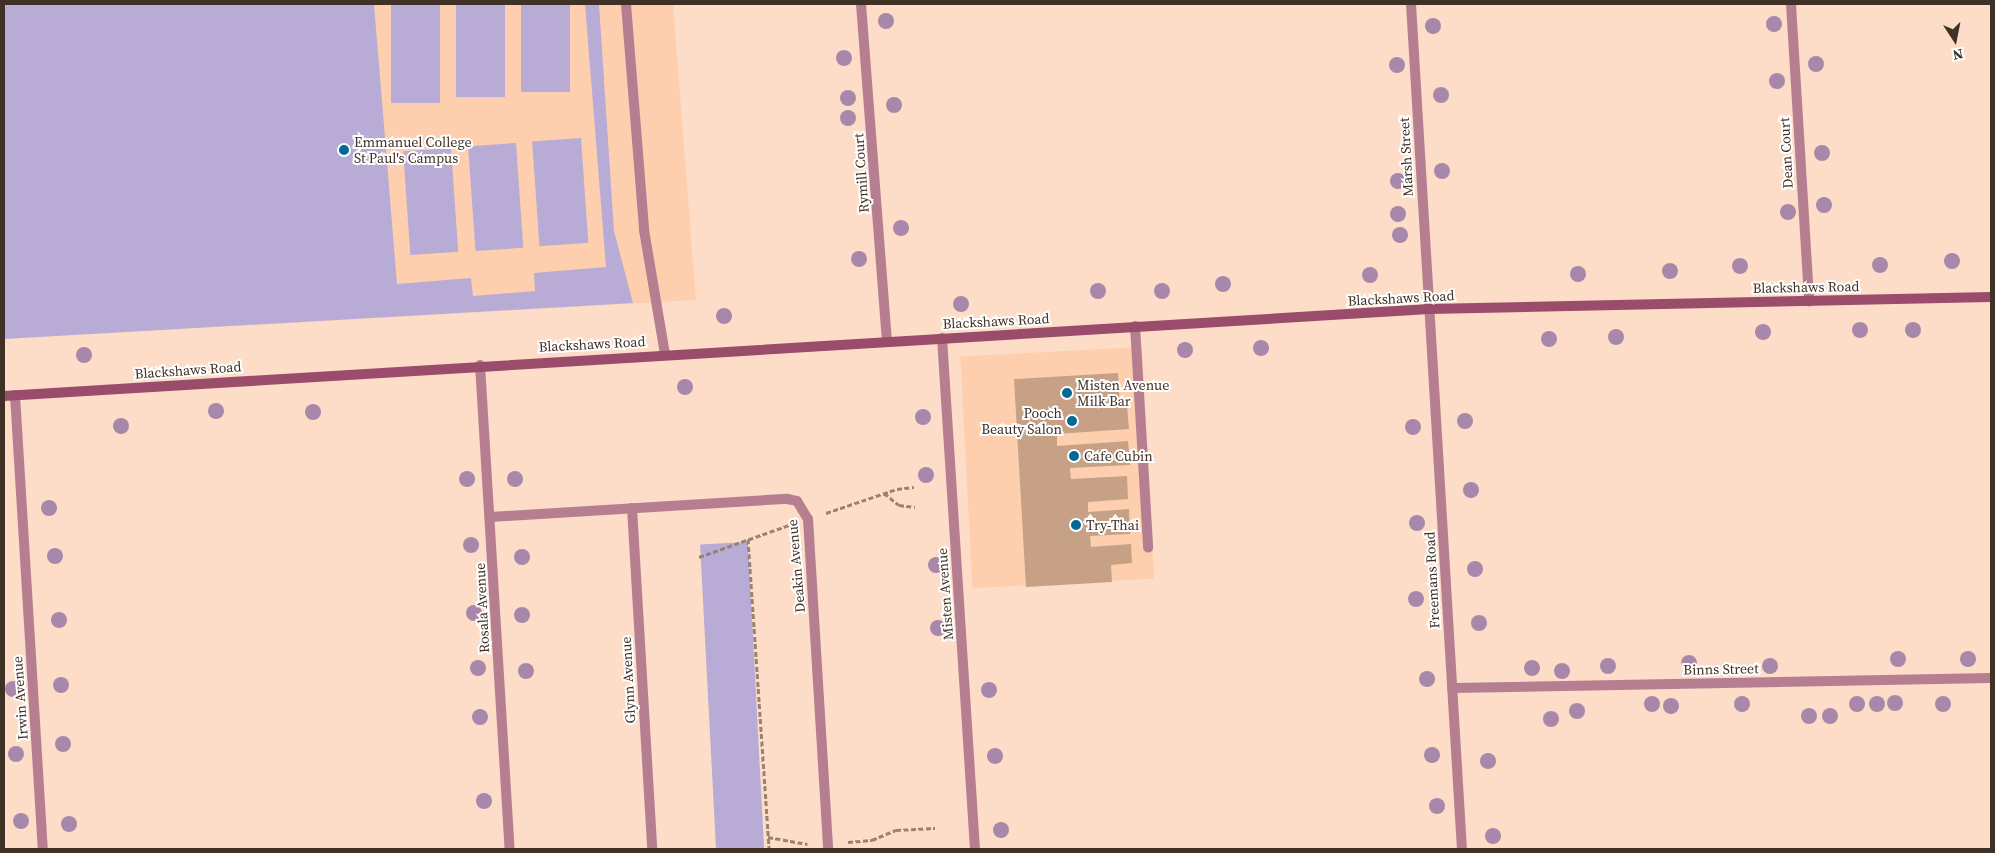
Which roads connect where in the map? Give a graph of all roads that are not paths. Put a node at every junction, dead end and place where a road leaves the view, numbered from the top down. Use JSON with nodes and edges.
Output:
{"nodes":[{"id":1,"x":626,"y":4,"type":"edge"},
{"id":2,"x":862,"y":4,"type":"edge"},
{"id":3,"x":1411,"y":4,"type":"edge"},
{"id":4,"x":1792,"y":4,"type":"edge"},
{"id":5,"x":1991,"y":297,"type":"edge"},
{"id":6,"x":1809,"y":301,"type":"junction"},
{"id":7,"x":1429,"y":309,"type":"junction"},
{"id":8,"x":1135,"y":326,"type":"junction"},
{"id":9,"x":942,"y":338,"type":"junction"},
{"id":10,"x":887,"y":341,"type":"junction"},
{"id":11,"x":665,"y":354,"type":"junction"},
{"id":12,"x":480,"y":364,"type":"junction"},
{"id":13,"x":15,"y":395,"type":"junction"},
{"id":14,"x":4,"y":396,"type":"edge"},
{"id":15,"x":632,"y":508,"type":"junction"},
{"id":16,"x":490,"y":517,"type":"junction"},
{"id":17,"x":1148,"y":548,"type":"dead end"},
{"id":18,"x":1991,"y":678,"type":"edge"},
{"id":19,"x":1452,"y":688,"type":"junction"},
{"id":20,"x":828,"y":846,"type":"edge"},
{"id":21,"x":43,"y":849,"type":"edge"},
{"id":22,"x":510,"y":849,"type":"edge"},
{"id":23,"x":652,"y":849,"type":"edge"},
{"id":24,"x":975,"y":849,"type":"edge"},
{"id":25,"x":1462,"y":849,"type":"edge"}],
"edges":[{"from":1,"to":11,"type":"street"},
{"from":2,"to":10,"type":"street","name":"Rymill Court"},
{"from":3,"to":7,"type":"street","name":"Marsh Street"},
{"from":4,"to":6,"type":"street","name":"Dean Court"},
{"from":5,"to":6,"type":"main road","name":"Blackshaws Road"},
{"from":6,"to":7,"type":"main road","name":"Blackshaws Road"},
{"from":7,"to":8,"type":"main road","name":"Blackshaws Road"},
{"from":7,"to":19,"type":"street","name":"Freemans Road"},
{"from":8,"to":9,"type":"main road","name":"Blackshaws Road"},
{"from":8,"to":17,"type":"street"},
{"from":9,"to":10,"type":"main road","name":"Blackshaws Road"},
{"from":9,"to":24,"type":"street","name":"Misten Avenue"},
{"from":10,"to":11,"type":"main road","name":"Blackshaws Road"},
{"from":11,"to":12,"type":"main road","name":"Blackshaws Road"},
{"from":12,"to":13,"type":"main road","name":"Blackshaws Road"},
{"from":12,"to":16,"type":"street","name":"Rosala Avenue"},
{"from":13,"to":14,"type":"main road","name":"Blackshaws Road"},
{"from":13,"to":21,"type":"street","name":"Irwin Avenue"},
{"from":15,"to":16,"type":"street","name":"Deakin Avenue"},
{"from":15,"to":20,"type":"street","name":"Deakin Avenue"},
{"from":15,"to":23,"type":"street","name":"Glynn Avenue"},
{"from":16,"to":22,"type":"street","name":"Rosala Avenue"},
{"from":18,"to":19,"type":"street","name":"Binns Street"},
{"from":19,"to":25,"type":"street","name":"Freemans Road"}]}
